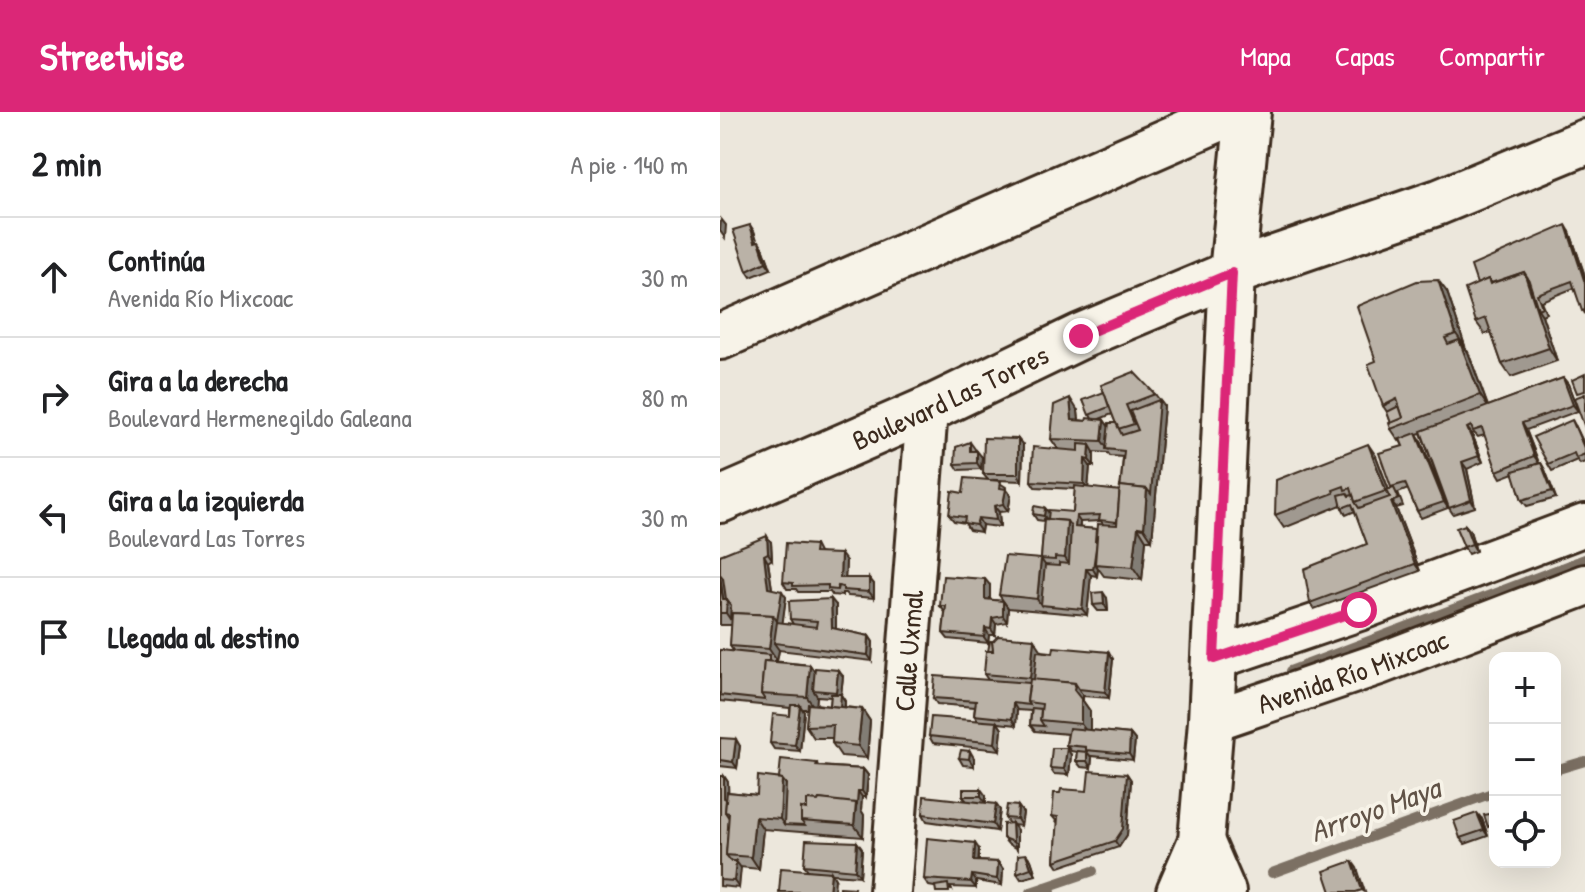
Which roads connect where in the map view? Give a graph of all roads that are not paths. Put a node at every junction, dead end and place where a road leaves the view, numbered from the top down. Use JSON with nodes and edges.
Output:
{"nodes":[{"id":1,"x":1234,"y":112,"type":"edge"},
{"id":2,"x":1248,"y":112,"type":"edge"},
{"id":3,"x":1585,"y":142,"type":"edge"},
{"id":4,"x":1232,"y":273,"type":"junction"},
{"id":5,"x":720,"y":337,"type":"edge"},
{"id":6,"x":927,"y":410,"type":"junction"},
{"id":7,"x":720,"y":500,"type":"edge"},
{"id":8,"x":1585,"y":525,"type":"edge"},
{"id":9,"x":1585,"y":585,"type":"edge"},
{"id":10,"x":1214,"y":659,"type":"junction"},
{"id":11,"x":1211,"y":721,"type":"junction"},
{"id":12,"x":1201,"y":841,"type":"junction"},
{"id":13,"x":890,"y":892,"type":"edge"},
{"id":14,"x":1179,"y":892,"type":"edge"},
{"id":15,"x":1223,"y":892,"type":"edge"}],
"edges":[{"from":1,"to":5,"type":"main road"},
{"from":2,"to":4,"type":"main road"},
{"from":3,"to":4,"type":"main road","name":"Boulevard Las Torres"},
{"from":4,"to":6,"type":"main road","name":"Boulevard Las Torres"},
{"from":4,"to":10,"type":"main road"},
{"from":6,"to":7,"type":"main road","name":"Boulevard Las Torres"},
{"from":6,"to":13,"type":"street","name":"Calle Uxmal"},
{"from":8,"to":10,"type":"street","name":"Avenida Río Mixcoac"},
{"from":9,"to":11,"type":"street","name":"Avenida Río Mixcoac"},
{"from":10,"to":11,"type":"main road"},
{"from":11,"to":12,"type":"main road"},
{"from":12,"to":14,"type":"main road"},
{"from":12,"to":15,"type":"main road"}]}
